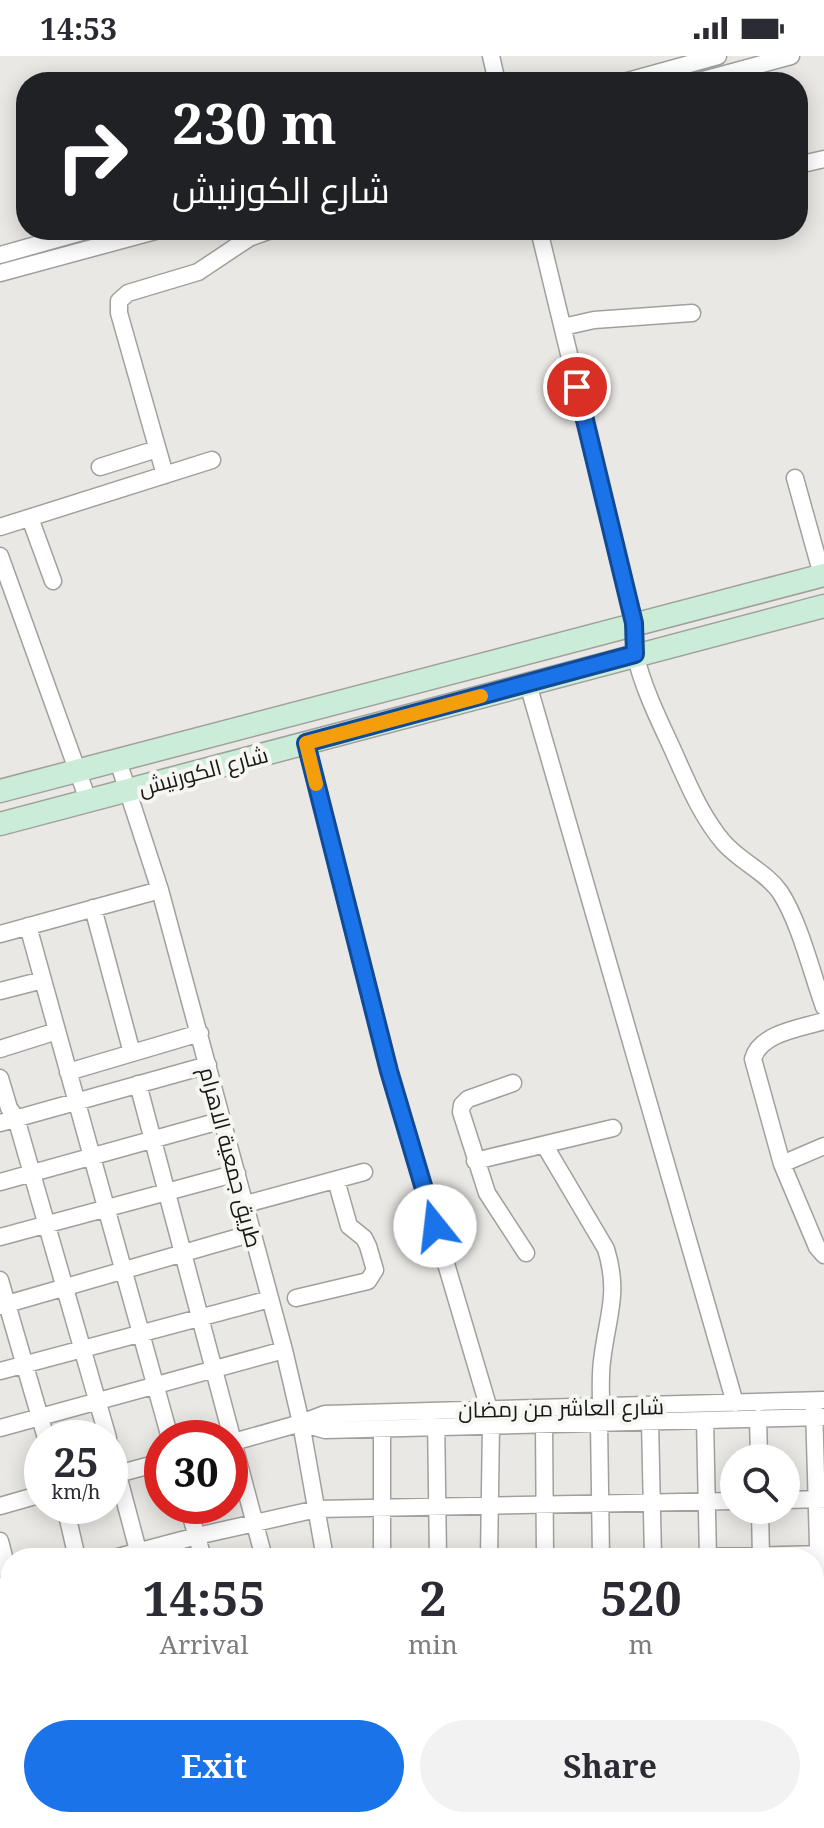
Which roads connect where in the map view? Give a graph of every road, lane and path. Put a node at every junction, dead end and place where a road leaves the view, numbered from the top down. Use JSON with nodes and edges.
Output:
{"nodes":[{"id":1,"x":718,"y":56,"type":"edge"},
{"id":2,"x":791,"y":56,"type":"edge"},
{"id":3,"x":660,"y":72,"type":"edge"},
{"id":4,"x":733,"y":72,"type":"edge"},
{"id":5,"x":53,"y":240,"type":"edge"},
{"id":6,"x":122,"y":240,"type":"edge"},
{"id":7,"x":246,"y":240,"type":"edge"},
{"id":8,"x":541,"y":240,"type":"edge"},
{"id":9,"x":0,"y":255,"type":"edge"},
{"id":10,"x":0,"y":273,"type":"edge"},
{"id":11,"x":692,"y":313,"type":"dead end"},
{"id":12,"x":563,"y":327,"type":"junction"},
{"id":13,"x":157,"y":449,"type":"junction"},
{"id":14,"x":212,"y":460,"type":"dead end"},
{"id":15,"x":100,"y":467,"type":"dead end"},
{"id":16,"x":165,"y":475,"type":"junction"},
{"id":17,"x":795,"y":478,"type":"dead end"},
{"id":18,"x":30,"y":518,"type":"junction"},
{"id":19,"x":0,"y":527,"type":"edge"},
{"id":20,"x":0,"y":556,"type":"edge"},
{"id":21,"x":823,"y":575,"type":"edge"},
{"id":22,"x":53,"y":581,"type":"dead end"},
{"id":23,"x":824,"y":606,"type":"edge"},
{"id":24,"x":669,"y":615,"type":"junction"},
{"id":25,"x":634,"y":623,"type":"junction"},
{"id":26,"x":676,"y":644,"type":"junction"},
{"id":27,"x":635,"y":654,"type":"junction"},
{"id":28,"x":528,"y":684,"type":"junction"},
{"id":29,"x":306,"y":743,"type":"junction"},
{"id":30,"x":118,"y":761,"type":"junction"},
{"id":31,"x":78,"y":771,"type":"junction"},
{"id":32,"x":127,"y":790,"type":"junction"},
{"id":33,"x":0,"y":791,"type":"edge"},
{"id":34,"x":88,"y":800,"type":"junction"},
{"id":35,"x":0,"y":824,"type":"edge"},
{"id":36,"x":160,"y":890,"type":"junction"},
{"id":37,"x":93,"y":908,"type":"junction"},
{"id":38,"x":28,"y":926,"type":"junction"},
{"id":39,"x":0,"y":934,"type":"edge"},
{"id":40,"x":43,"y":980,"type":"junction"},
{"id":41,"x":0,"y":991,"type":"edge"},
{"id":42,"x":824,"y":1007,"type":"edge"},
{"id":43,"x":824,"y":1021,"type":"edge"},
{"id":44,"x":57,"y":1031,"type":"junction"},
{"id":45,"x":200,"y":1033,"type":"junction"},
{"id":46,"x":0,"y":1049,"type":"edge"},
{"id":47,"x":132,"y":1053,"type":"junction"},
{"id":48,"x":208,"y":1065,"type":"junction"},
{"id":49,"x":68,"y":1072,"type":"junction"},
{"id":50,"x":0,"y":1078,"type":"edge"},
{"id":51,"x":513,"y":1083,"type":"dead end"},
{"id":52,"x":138,"y":1084,"type":"junction"},
{"id":53,"x":77,"y":1101,"type":"junction"},
{"id":54,"x":8,"y":1120,"type":"edge"},
{"id":55,"x":223,"y":1120,"type":"junction"},
{"id":56,"x":613,"y":1128,"type":"dead end"},
{"id":57,"x":153,"y":1139,"type":"junction"},
{"id":58,"x":545,"y":1146,"type":"junction"},
{"id":59,"x":824,"y":1146,"type":"edge"},
{"id":60,"x":92,"y":1156,"type":"junction"},
{"id":61,"x":475,"y":1161,"type":"junction"},
{"id":62,"x":782,"y":1164,"type":"junction"},
{"id":63,"x":364,"y":1172,"type":"dead end"},
{"id":64,"x":32,"y":1173,"type":"junction"},
{"id":65,"x":237,"y":1173,"type":"junction"},
{"id":66,"x":336,"y":1180,"type":"junction"},
{"id":67,"x":0,"y":1182,"type":"edge"},
{"id":68,"x":166,"y":1192,"type":"junction"},
{"id":69,"x":246,"y":1204,"type":"junction"},
{"id":70,"x":106,"y":1207,"type":"junction"},
{"id":71,"x":47,"y":1224,"type":"junction"},
{"id":72,"x":253,"y":1233,"type":"junction"},
{"id":73,"x":0,"y":1237,"type":"edge"},
{"id":74,"x":183,"y":1253,"type":"junction"},
{"id":75,"x":526,"y":1253,"type":"dead end"},
{"id":76,"x":824,"y":1255,"type":"edge"},
{"id":77,"x":124,"y":1270,"type":"junction"},
{"id":78,"x":0,"y":1280,"type":"edge"},
{"id":79,"x":65,"y":1287,"type":"junction"},
{"id":80,"x":296,"y":1298,"type":"dead end"},
{"id":81,"x":270,"y":1299,"type":"junction"},
{"id":82,"x":3,"y":1305,"type":"edge"},
{"id":83,"x":200,"y":1317,"type":"junction"},
{"id":84,"x":142,"y":1333,"type":"junction"},
{"id":85,"x":82,"y":1349,"type":"junction"},
{"id":86,"x":284,"y":1350,"type":"junction"},
{"id":87,"x":24,"y":1365,"type":"junction"},
{"id":88,"x":214,"y":1367,"type":"junction"},
{"id":89,"x":0,"y":1371,"type":"edge"},
{"id":90,"x":156,"y":1384,"type":"junction"},
{"id":91,"x":97,"y":1400,"type":"junction"},
{"id":92,"x":735,"y":1403,"type":"junction"},
{"id":93,"x":819,"y":1409,"type":"edge"},
{"id":94,"x":600,"y":1414,"type":"junction"},
{"id":95,"x":490,"y":1416,"type":"junction"},
{"id":96,"x":40,"y":1417,"type":"junction"},
{"id":97,"x":436,"y":1418,"type":"junction"},
{"id":98,"x":758,"y":1418,"type":"junction"},
{"id":99,"x":41,"y":1420,"type":"edge"},
{"id":100,"x":103,"y":1420,"type":"edge"},
{"id":101,"x":165,"y":1420,"type":"edge"},
{"id":102,"x":226,"y":1420,"type":"edge"},
{"id":103,"x":705,"y":1420,"type":"junction"},
{"id":104,"x":650,"y":1421,"type":"junction"},
{"id":105,"x":301,"y":1423,"type":"junction"},
{"id":106,"x":544,"y":1423,"type":"junction"},
{"id":107,"x":382,"y":1427,"type":"junction"},
{"id":108,"x":0,"y":1428,"type":"edge"},
{"id":109,"x":248,"y":1437,"type":"edge"},
{"id":110,"x":759,"y":1444,"type":"edge"},
{"id":111,"x":24,"y":1499,"type":"edge"},
{"id":112,"x":820,"y":1499,"type":"edge"},
{"id":113,"x":800,"y":1500,"type":"edge"},
{"id":114,"x":707,"y":1501,"type":"junction"},
{"id":115,"x":720,"y":1501,"type":"edge"},
{"id":116,"x":248,"y":1502,"type":"edge"},
{"id":117,"x":652,"y":1502,"type":"junction"},
{"id":118,"x":600,"y":1503,"type":"junction"},
{"id":119,"x":545,"y":1505,"type":"junction"},
{"id":120,"x":0,"y":1506,"type":"edge"},
{"id":121,"x":490,"y":1506,"type":"junction"},
{"id":122,"x":437,"y":1507,"type":"junction"},
{"id":123,"x":382,"y":1508,"type":"junction"},
{"id":124,"x":317,"y":1509,"type":"junction"},
{"id":125,"x":128,"y":1520,"type":"edge"},
{"id":126,"x":254,"y":1523,"type":"junction"},
{"id":127,"x":69,"y":1524,"type":"edge"},
{"id":128,"x":193,"y":1524,"type":"edge"},
{"id":129,"x":760,"y":1524,"type":"edge"},
{"id":130,"x":197,"y":1536,"type":"junction"},
{"id":131,"x":75,"y":1548,"type":"edge"},
{"id":132,"x":137,"y":1548,"type":"edge"},
{"id":133,"x":160,"y":1548,"type":"edge"},
{"id":134,"x":200,"y":1548,"type":"edge"},
{"id":135,"x":261,"y":1548,"type":"edge"},
{"id":136,"x":323,"y":1548,"type":"edge"},
{"id":137,"x":382,"y":1548,"type":"edge"},
{"id":138,"x":438,"y":1548,"type":"edge"},
{"id":139,"x":489,"y":1548,"type":"edge"},
{"id":140,"x":545,"y":1548,"type":"edge"},
{"id":141,"x":601,"y":1548,"type":"edge"},
{"id":142,"x":653,"y":1548,"type":"edge"},
{"id":143,"x":708,"y":1548,"type":"edge"},
{"id":144,"x":761,"y":1548,"type":"edge"},
{"id":145,"x":821,"y":1548,"type":"edge"}],
"edges":[{"from":1,"to":3,"type":"street"},
{"from":2,"to":4,"type":"street"},
{"from":5,"to":9,"type":"street"},
{"from":6,"to":10,"type":"street"},
{"from":7,"to":13,"type":"street"},
{"from":8,"to":12,"type":"street"},
{"from":11,"to":12,"type":"street"},
{"from":12,"to":25,"type":"street"},
{"from":13,"to":15,"type":"street"},
{"from":13,"to":16,"type":"street"},
{"from":14,"to":16,"type":"street"},
{"from":16,"to":18,"type":"street"},
{"from":17,"to":21,"type":"street"},
{"from":18,"to":19,"type":"street"},
{"from":18,"to":22,"type":"street"},
{"from":20,"to":31,"type":"street"},
{"from":21,"to":24,"type":"main road","name":"شارع الكورنيش"},
{"from":23,"to":26,"type":"main road","name":"شارع الكورنيش"},
{"from":24,"to":25,"type":"main road","name":"شارع الكورنيش"},
{"from":24,"to":26,"type":"main road"},
{"from":25,"to":27,"type":"main road"},
{"from":25,"to":30,"type":"main road","name":"شارع الكورنيش"},
{"from":26,"to":27,"type":"main road","name":"شارع الكورنيش"},
{"from":27,"to":28,"type":"main road","name":"شارع الكورنيش"},
{"from":27,"to":42,"type":"street"},
{"from":28,"to":29,"type":"main road","name":"شارع الكورنيش"},
{"from":28,"to":92,"type":"street"},
{"from":29,"to":32,"type":"main road","name":"شارع الكورنيش"},
{"from":29,"to":95,"type":"street"},
{"from":30,"to":31,"type":"main road","name":"شارع الكورنيش"},
{"from":30,"to":32,"type":"street","name":"طريق جمعية الاهرام"},
{"from":31,"to":33,"type":"main road","name":"شارع الكورنيش"},
{"from":31,"to":34,"type":"street"},
{"from":32,"to":34,"type":"main road","name":"شارع الكورنيش"},
{"from":32,"to":36,"type":"street","name":"طريق جمعية الاهرام"},
{"from":34,"to":35,"type":"main road","name":"شارع الكورنيش"},
{"from":36,"to":37,"type":"street"},
{"from":36,"to":45,"type":"street","name":"طريق جمعية الاهرام"},
{"from":37,"to":38,"type":"street"},
{"from":37,"to":47,"type":"street"},
{"from":38,"to":39,"type":"street"},
{"from":38,"to":40,"type":"street"},
{"from":40,"to":41,"type":"street"},
{"from":40,"to":44,"type":"street"},
{"from":43,"to":62,"type":"street"},
{"from":44,"to":46,"type":"street"},
{"from":44,"to":49,"type":"street"},
{"from":45,"to":47,"type":"street"},
{"from":45,"to":48,"type":"street","name":"طريق جمعية الاهرام"},
{"from":47,"to":49,"type":"street"},
{"from":48,"to":52,"type":"street"},
{"from":48,"to":55,"type":"street","name":"طريق جمعية الاهرام"},
{"from":49,"to":53,"type":"street"},
{"from":50,"to":54,"type":"street"},
{"from":51,"to":61,"type":"street"},
{"from":52,"to":53,"type":"street"},
{"from":52,"to":57,"type":"street"},
{"from":53,"to":54,"type":"street"},
{"from":53,"to":60,"type":"street"},
{"from":54,"to":64,"type":"street"},
{"from":55,"to":57,"type":"street"},
{"from":55,"to":65,"type":"street","name":"طريق جمعية الاهرام"},
{"from":56,"to":58,"type":"street"},
{"from":57,"to":60,"type":"street"},
{"from":57,"to":68,"type":"street"},
{"from":58,"to":61,"type":"street"},
{"from":58,"to":94,"type":"street"},
{"from":59,"to":62,"type":"street"},
{"from":60,"to":64,"type":"street"},
{"from":60,"to":70,"type":"street"},
{"from":61,"to":75,"type":"street"},
{"from":62,"to":76,"type":"street"},
{"from":63,"to":66,"type":"street"},
{"from":64,"to":67,"type":"street"},
{"from":64,"to":71,"type":"street"},
{"from":65,"to":68,"type":"street"},
{"from":65,"to":69,"type":"street","name":"طريق جمعية الاهرام"},
{"from":66,"to":69,"type":"street"},
{"from":66,"to":80,"type":"street"},
{"from":68,"to":70,"type":"street"},
{"from":68,"to":74,"type":"street"},
{"from":69,"to":72,"type":"street","name":"طريق جمعية الاهرام"},
{"from":70,"to":71,"type":"street"},
{"from":70,"to":77,"type":"street"},
{"from":71,"to":73,"type":"street"},
{"from":71,"to":79,"type":"street"},
{"from":72,"to":74,"type":"street"},
{"from":72,"to":81,"type":"street","name":"طريق جمعية الاهرام"},
{"from":74,"to":77,"type":"street"},
{"from":74,"to":83,"type":"street"},
{"from":77,"to":79,"type":"street"},
{"from":77,"to":84,"type":"street"},
{"from":78,"to":82,"type":"street"},
{"from":79,"to":82,"type":"street"},
{"from":79,"to":85,"type":"street"},
{"from":81,"to":83,"type":"street"},
{"from":81,"to":86,"type":"street","name":"طريق جمعية الاهرام"},
{"from":82,"to":87,"type":"street"},
{"from":83,"to":84,"type":"street"},
{"from":83,"to":88,"type":"street"},
{"from":84,"to":85,"type":"street"},
{"from":84,"to":90,"type":"street"},
{"from":85,"to":87,"type":"street"},
{"from":85,"to":91,"type":"street"},
{"from":86,"to":88,"type":"street"},
{"from":86,"to":105,"type":"street","name":"طريق جمعية الاهرام"},
{"from":87,"to":89,"type":"street"},
{"from":87,"to":96,"type":"street"},
{"from":88,"to":90,"type":"street"},
{"from":88,"to":102,"type":"street"},
{"from":90,"to":91,"type":"street"},
{"from":90,"to":101,"type":"street"},
{"from":91,"to":96,"type":"street"},
{"from":91,"to":100,"type":"street"},
{"from":92,"to":93,"type":"street","name":"شارع العاشر من رمضان"},
{"from":92,"to":94,"type":"street","name":"شارع العاشر من رمضان"},
{"from":93,"to":98,"type":"street","name":"شارع العاشر من رمضان"},
{"from":93,"to":112,"type":"street"},
{"from":94,"to":95,"type":"street","name":"شارع العاشر من رمضان"},
{"from":94,"to":104,"type":"street","name":"شارع العاشر من رمضان"},
{"from":94,"to":106,"type":"street","name":"شارع العاشر من رمضان"},
{"from":94,"to":118,"type":"street"},
{"from":95,"to":97,"type":"street","name":"شارع العاشر من رمضان"},
{"from":95,"to":106,"type":"street","name":"شارع العاشر من رمضان"},
{"from":95,"to":121,"type":"street"},
{"from":96,"to":99,"type":"street"},
{"from":96,"to":108,"type":"street"},
{"from":97,"to":105,"type":"street","name":"شارع العاشر من رمضان"},
{"from":97,"to":107,"type":"street","name":"شارع العاشر من رمضان"},
{"from":97,"to":122,"type":"street"},
{"from":98,"to":103,"type":"street","name":"شارع العاشر من رمضان"},
{"from":98,"to":110,"type":"street"},
{"from":103,"to":104,"type":"street","name":"شارع العاشر من رمضان"},
{"from":103,"to":114,"type":"street"},
{"from":104,"to":117,"type":"street"},
{"from":105,"to":107,"type":"street","name":"شارع العاشر من رمضان"},
{"from":105,"to":109,"type":"street","name":"شارع العاشر من رمضان"},
{"from":105,"to":124,"type":"street","name":"طريق جمعية الاهرام"},
{"from":106,"to":119,"type":"street"},
{"from":107,"to":123,"type":"street"},
{"from":111,"to":120,"type":"street"},
{"from":112,"to":113,"type":"street"},
{"from":112,"to":145,"type":"street"},
{"from":114,"to":115,"type":"street"},
{"from":114,"to":117,"type":"street"},
{"from":114,"to":143,"type":"street"},
{"from":116,"to":126,"type":"street"},
{"from":117,"to":118,"type":"street"},
{"from":117,"to":142,"type":"street"},
{"from":118,"to":119,"type":"street"},
{"from":118,"to":141,"type":"street"},
{"from":119,"to":121,"type":"street"},
{"from":119,"to":140,"type":"street"},
{"from":121,"to":122,"type":"street"},
{"from":121,"to":139,"type":"street"},
{"from":122,"to":123,"type":"street"},
{"from":122,"to":138,"type":"street"},
{"from":123,"to":124,"type":"street"},
{"from":123,"to":137,"type":"street"},
{"from":124,"to":126,"type":"street"},
{"from":124,"to":136,"type":"street","name":"طريق جمعية الاهرام"},
{"from":125,"to":132,"type":"street"},
{"from":126,"to":130,"type":"street"},
{"from":126,"to":135,"type":"street"},
{"from":127,"to":131,"type":"street"},
{"from":128,"to":130,"type":"street"},
{"from":129,"to":144,"type":"street"},
{"from":130,"to":133,"type":"street"},
{"from":130,"to":134,"type":"street"}]}
